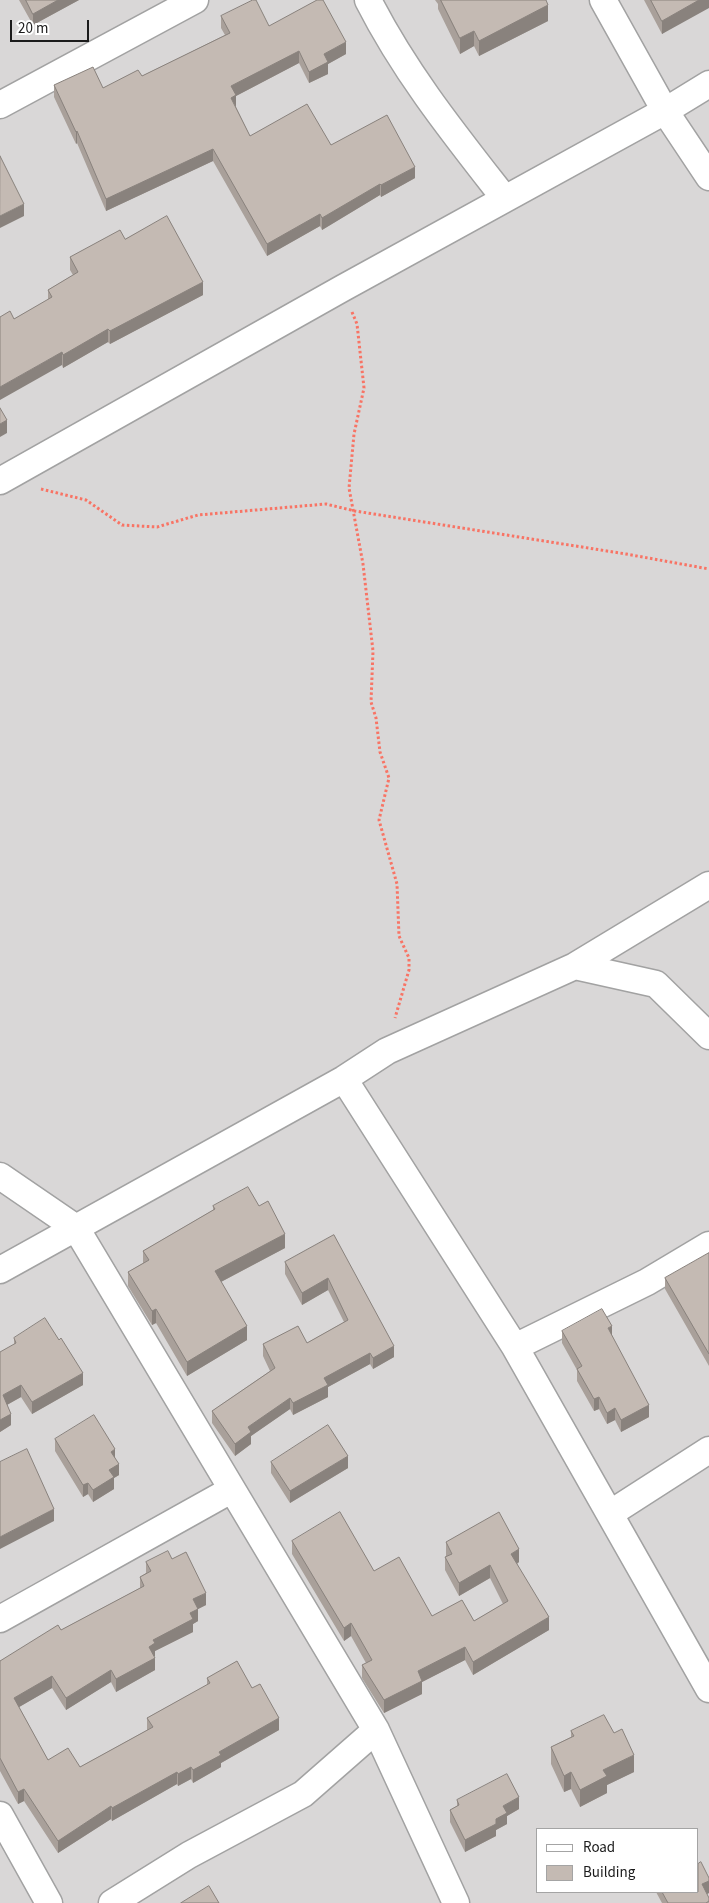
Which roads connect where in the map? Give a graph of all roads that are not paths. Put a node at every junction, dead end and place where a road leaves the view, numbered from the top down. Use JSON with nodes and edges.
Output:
{"nodes":[{"id":1,"x":368,"y":0,"type":"edge"},
{"id":2,"x":603,"y":0,"type":"edge"},
{"id":3,"x":179,"y":4,"type":"edge"},
{"id":4,"x":709,"y":84,"type":"edge"},
{"id":5,"x":0,"y":105,"type":"edge"},
{"id":6,"x":665,"y":111,"type":"junction"},
{"id":7,"x":709,"y":177,"type":"edge"},
{"id":8,"x":505,"y":199,"type":"junction"},
{"id":9,"x":9,"y":476,"type":"edge"},
{"id":10,"x":709,"y":885,"type":"edge"},
{"id":11,"x":575,"y":966,"type":"junction"},
{"id":12,"x":709,"y":1036,"type":"edge"},
{"id":13,"x":344,"y":1079,"type":"junction"},
{"id":14,"x":0,"y":1176,"type":"edge"},
{"id":15,"x":76,"y":1228,"type":"junction"},
{"id":16,"x":709,"y":1245,"type":"edge"},
{"id":17,"x":0,"y":1270,"type":"edge"},
{"id":18,"x":515,"y":1347,"type":"junction"},
{"id":19,"x":709,"y":1450,"type":"edge"},
{"id":20,"x":231,"y":1490,"type":"junction"},
{"id":21,"x":611,"y":1513,"type":"junction"},
{"id":22,"x":0,"y":1619,"type":"edge"},
{"id":23,"x":709,"y":1689,"type":"edge"},
{"id":24,"x":376,"y":1730,"type":"junction"},
{"id":25,"x":0,"y":1815,"type":"edge"},
{"id":26,"x":49,"y":1903,"type":"edge"},
{"id":27,"x":112,"y":1903,"type":"edge"},
{"id":28,"x":456,"y":1903,"type":"edge"}],
"edges":[{"from":1,"to":8,"type":"street"},
{"from":2,"to":6,"type":"street"},
{"from":3,"to":5,"type":"street"},
{"from":4,"to":6,"type":"street"},
{"from":6,"to":7,"type":"street"},
{"from":6,"to":8,"type":"street"},
{"from":8,"to":9,"type":"street"},
{"from":10,"to":11,"type":"street"},
{"from":11,"to":12,"type":"street"},
{"from":11,"to":13,"type":"street"},
{"from":13,"to":15,"type":"street"},
{"from":13,"to":18,"type":"street"},
{"from":14,"to":15,"type":"street"},
{"from":15,"to":17,"type":"street"},
{"from":15,"to":20,"type":"street"},
{"from":16,"to":18,"type":"street"},
{"from":18,"to":21,"type":"street"},
{"from":19,"to":21,"type":"street"},
{"from":20,"to":22,"type":"street"},
{"from":20,"to":24,"type":"street"},
{"from":21,"to":23,"type":"street"},
{"from":24,"to":27,"type":"street"},
{"from":24,"to":28,"type":"street"},
{"from":25,"to":26,"type":"street"}]}
